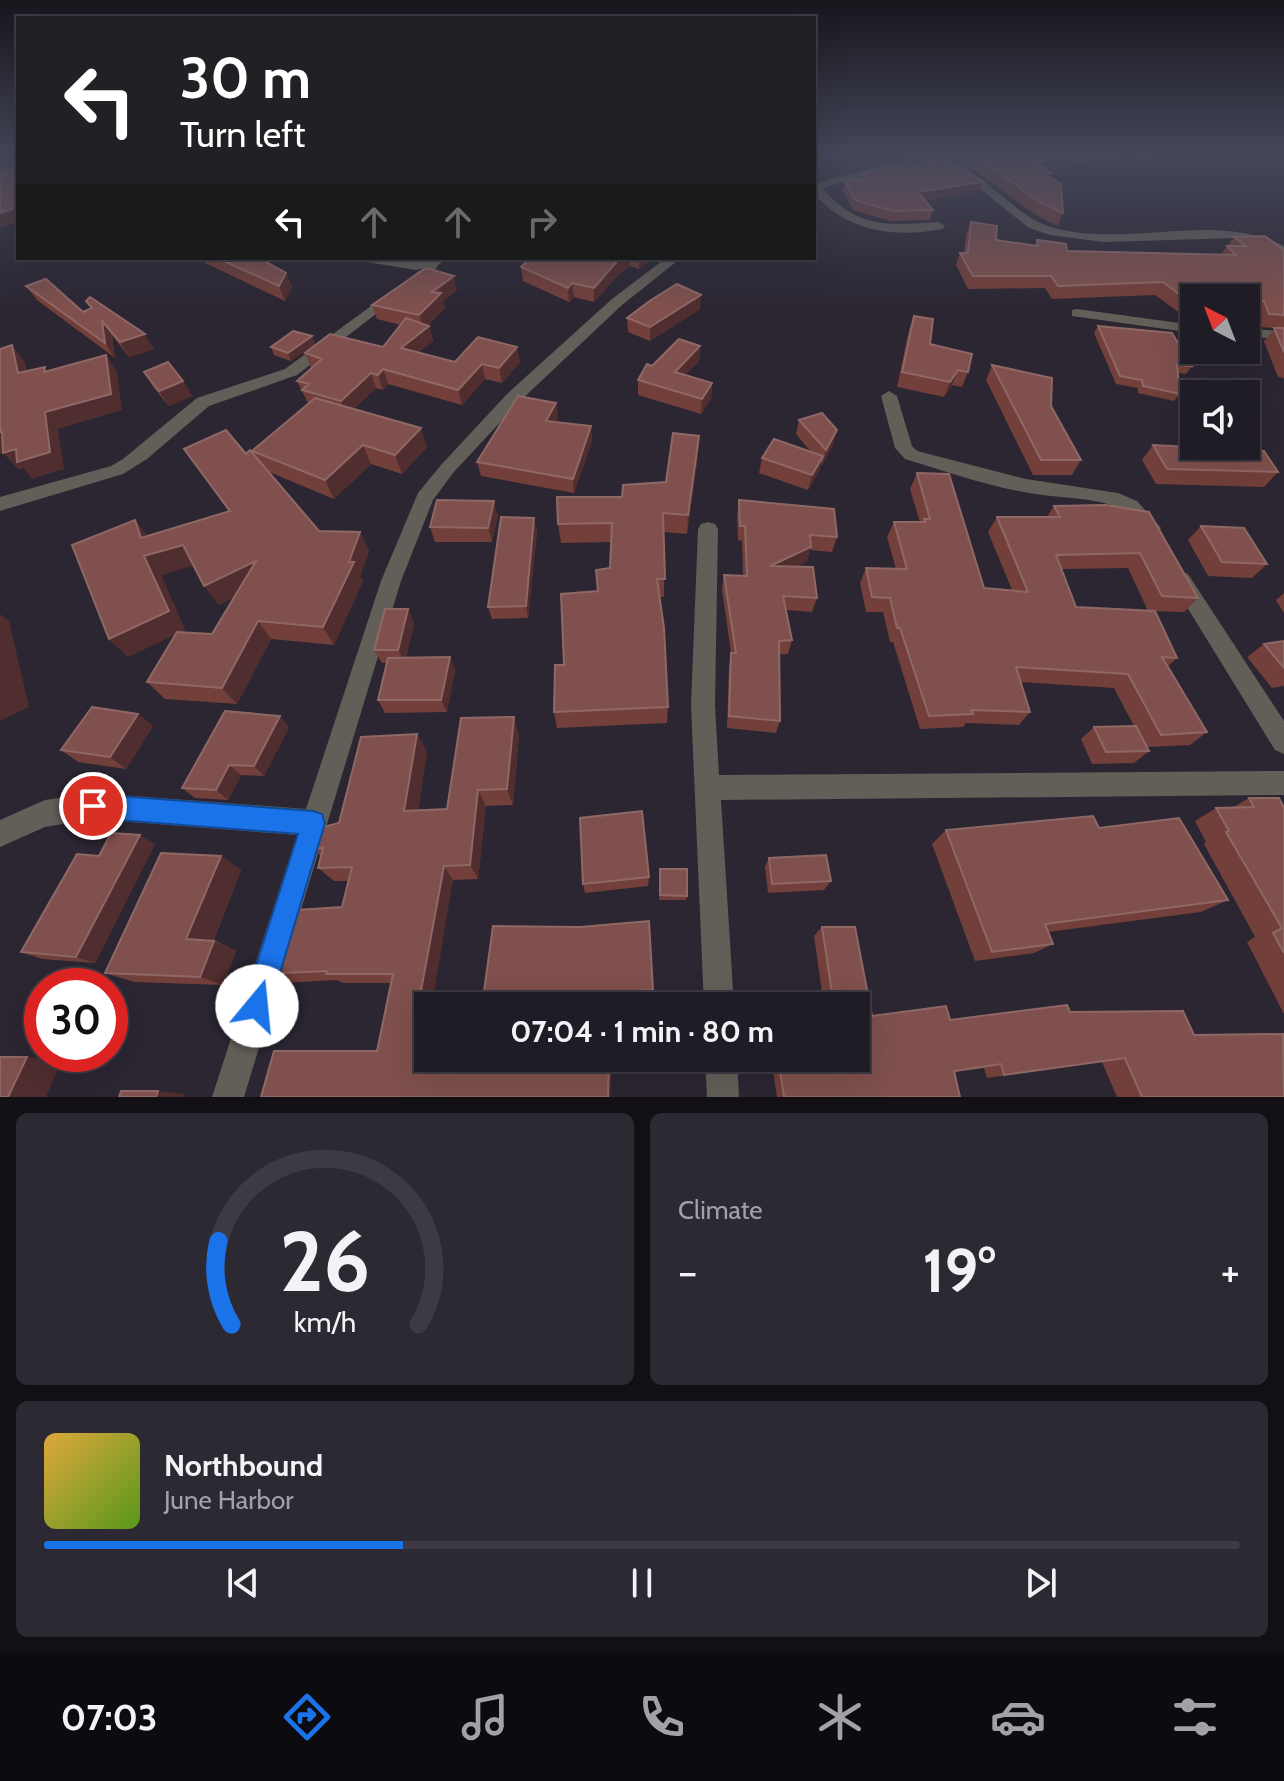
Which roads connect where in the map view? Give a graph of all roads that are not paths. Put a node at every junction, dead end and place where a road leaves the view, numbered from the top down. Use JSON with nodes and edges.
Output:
{"nodes":[{"id":1,"x":836,"y":205,"type":"edge"},
{"id":2,"x":1008,"y":205,"type":"edge"},
{"id":3,"x":939,"y":226,"type":"dead end"},
{"id":4,"x":1284,"y":251,"type":"edge"},
{"id":5,"x":376,"y":260,"type":"edge"},
{"id":6,"x":671,"y":260,"type":"edge"},
{"id":7,"x":438,"y":261,"type":"edge"},
{"id":8,"x":1077,"y":313,"type":"dead end"},
{"id":9,"x":1180,"y":327,"type":"edge"},
{"id":10,"x":1260,"y":334,"type":"edge"},
{"id":11,"x":1284,"y":335,"type":"edge"},
{"id":12,"x":889,"y":396,"type":"dead end"},
{"id":13,"x":0,"y":504,"type":"edge"},
{"id":14,"x":708,"y":529,"type":"dead end"},
{"id":15,"x":1284,"y":742,"type":"edge"},
{"id":16,"x":1284,"y":783,"type":"edge"},
{"id":17,"x":707,"y":788,"type":"junction"},
{"id":18,"x":313,"y":823,"type":"junction"},
{"id":19,"x":0,"y":834,"type":"edge"},
{"id":20,"x":718,"y":992,"type":"edge"},
{"id":21,"x":722,"y":1072,"type":"edge"},
{"id":22,"x":228,"y":1097,"type":"edge"},
{"id":23,"x":723,"y":1097,"type":"edge"}],
"edges":[{"from":1,"to":3,"type":"street"},
{"from":2,"to":4,"type":"street"},
{"from":5,"to":7,"type":"street"},
{"from":6,"to":18,"type":"street"},
{"from":7,"to":13,"type":"street"},
{"from":8,"to":9,"type":"street"},
{"from":10,"to":11,"type":"street"},
{"from":12,"to":15,"type":"street"},
{"from":14,"to":17,"type":"street"},
{"from":16,"to":17,"type":"street"},
{"from":17,"to":20,"type":"street"},
{"from":18,"to":19,"type":"street"},
{"from":18,"to":22,"type":"street"},
{"from":21,"to":23,"type":"street"}]}
